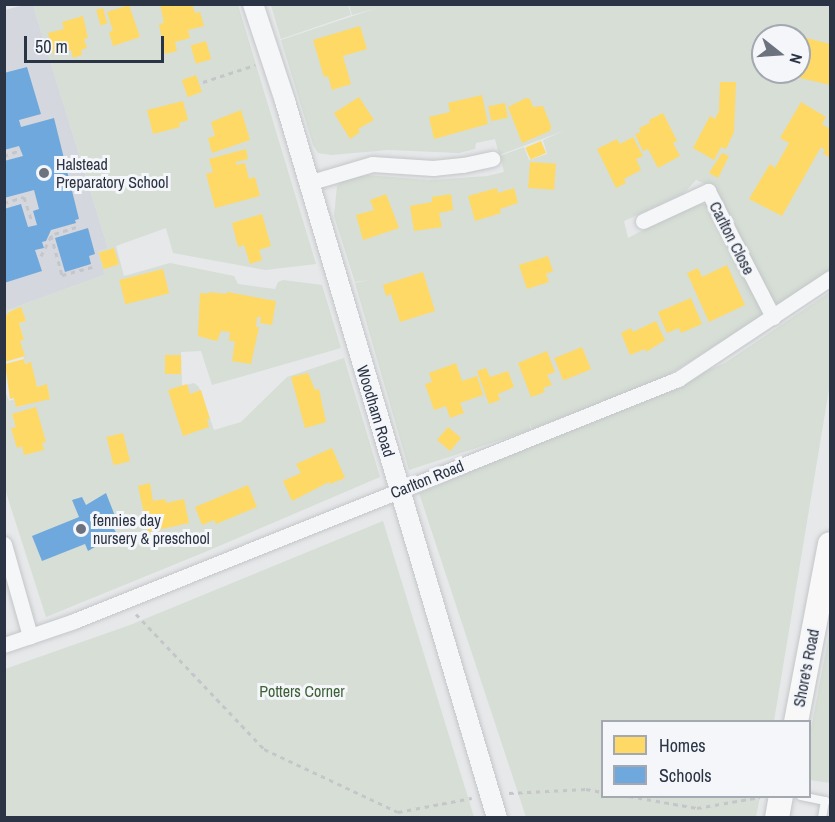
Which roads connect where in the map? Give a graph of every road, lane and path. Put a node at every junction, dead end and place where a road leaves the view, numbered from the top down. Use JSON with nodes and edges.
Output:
{"nodes":[{"id":1,"x":253,"y":4,"type":"edge"},
{"id":2,"x":272,"y":61,"type":"junction"},
{"id":3,"x":203,"y":82,"type":"dead end"},
{"id":4,"x":18,"y":151,"type":"dead end"},
{"id":5,"x":4,"y":156,"type":"edge"},
{"id":6,"x":492,"y":159,"type":"dead end"},
{"id":7,"x":308,"y":183,"type":"junction"},
{"id":8,"x":4,"y":202,"type":"edge"},
{"id":9,"x":31,"y":219,"type":"dead end"},
{"id":10,"x":643,"y":221,"type":"dead end"},
{"id":11,"x":76,"y":227,"type":"dead end"},
{"id":12,"x":51,"y":235,"type":"junction"},
{"id":13,"x":41,"y":256,"type":"dead end"},
{"id":14,"x":95,"y":266,"type":"dead end"},
{"id":15,"x":831,"y":278,"type":"edge"},
{"id":16,"x":773,"y":317,"type":"junction"},
{"id":17,"x":400,"y":489,"type":"junction"},
{"id":18,"x":4,"y":544,"type":"edge"},
{"id":19,"x":831,"y":544,"type":"edge"},
{"id":20,"x":124,"y":601,"type":"junction"},
{"id":21,"x":30,"y":636,"type":"junction"},
{"id":22,"x":4,"y":645,"type":"edge"},
{"id":23,"x":796,"y":720,"type":"edge"},
{"id":24,"x":601,"y":792,"type":"edge"},
{"id":25,"x":490,"y":794,"type":"junction"},
{"id":26,"x":640,"y":798,"type":"edge"},
{"id":27,"x":750,"y":798,"type":"edge"},
{"id":28,"x":781,"y":798,"type":"edge"},
{"id":29,"x":811,"y":798,"type":"edge"},
{"id":30,"x":497,"y":818,"type":"edge"},
{"id":31,"x":777,"y":818,"type":"edge"},
{"id":32,"x":822,"y":818,"type":"edge"}],
"edges":[{"from":1,"to":2,"type":"street","name":"Woodham Road"},
{"from":2,"to":3,"type":"path"},
{"from":2,"to":7,"type":"street","name":"Woodham Road"},
{"from":4,"to":5,"type":"path"},
{"from":6,"to":7,"type":"street"},
{"from":7,"to":17,"type":"street","name":"Woodham Road"},
{"from":8,"to":9,"type":"path"},
{"from":10,"to":16,"type":"street","name":"Carlton Close"},
{"from":11,"to":12,"type":"path"},
{"from":12,"to":13,"type":"path"},
{"from":12,"to":14,"type":"path"},
{"from":15,"to":16,"type":"street","name":"Carlton Road"},
{"from":16,"to":17,"type":"street","name":"Carlton Road"},
{"from":17,"to":20,"type":"street","name":"Carlton Road"},
{"from":17,"to":25,"type":"street","name":"Woodham Road"},
{"from":18,"to":21,"type":"street"},
{"from":19,"to":23,"type":"main road","name":"Shore's Road"},
{"from":20,"to":21,"type":"street","name":"Carlton Road"},
{"from":20,"to":25,"type":"path"},
{"from":21,"to":22,"type":"street","name":"Carlton Road"},
{"from":24,"to":25,"type":"path"},
{"from":25,"to":30,"type":"street","name":"Woodham Road"},
{"from":26,"to":27,"type":"path"},
{"from":28,"to":31,"type":"main road"},
{"from":29,"to":32,"type":"lane"}]}
